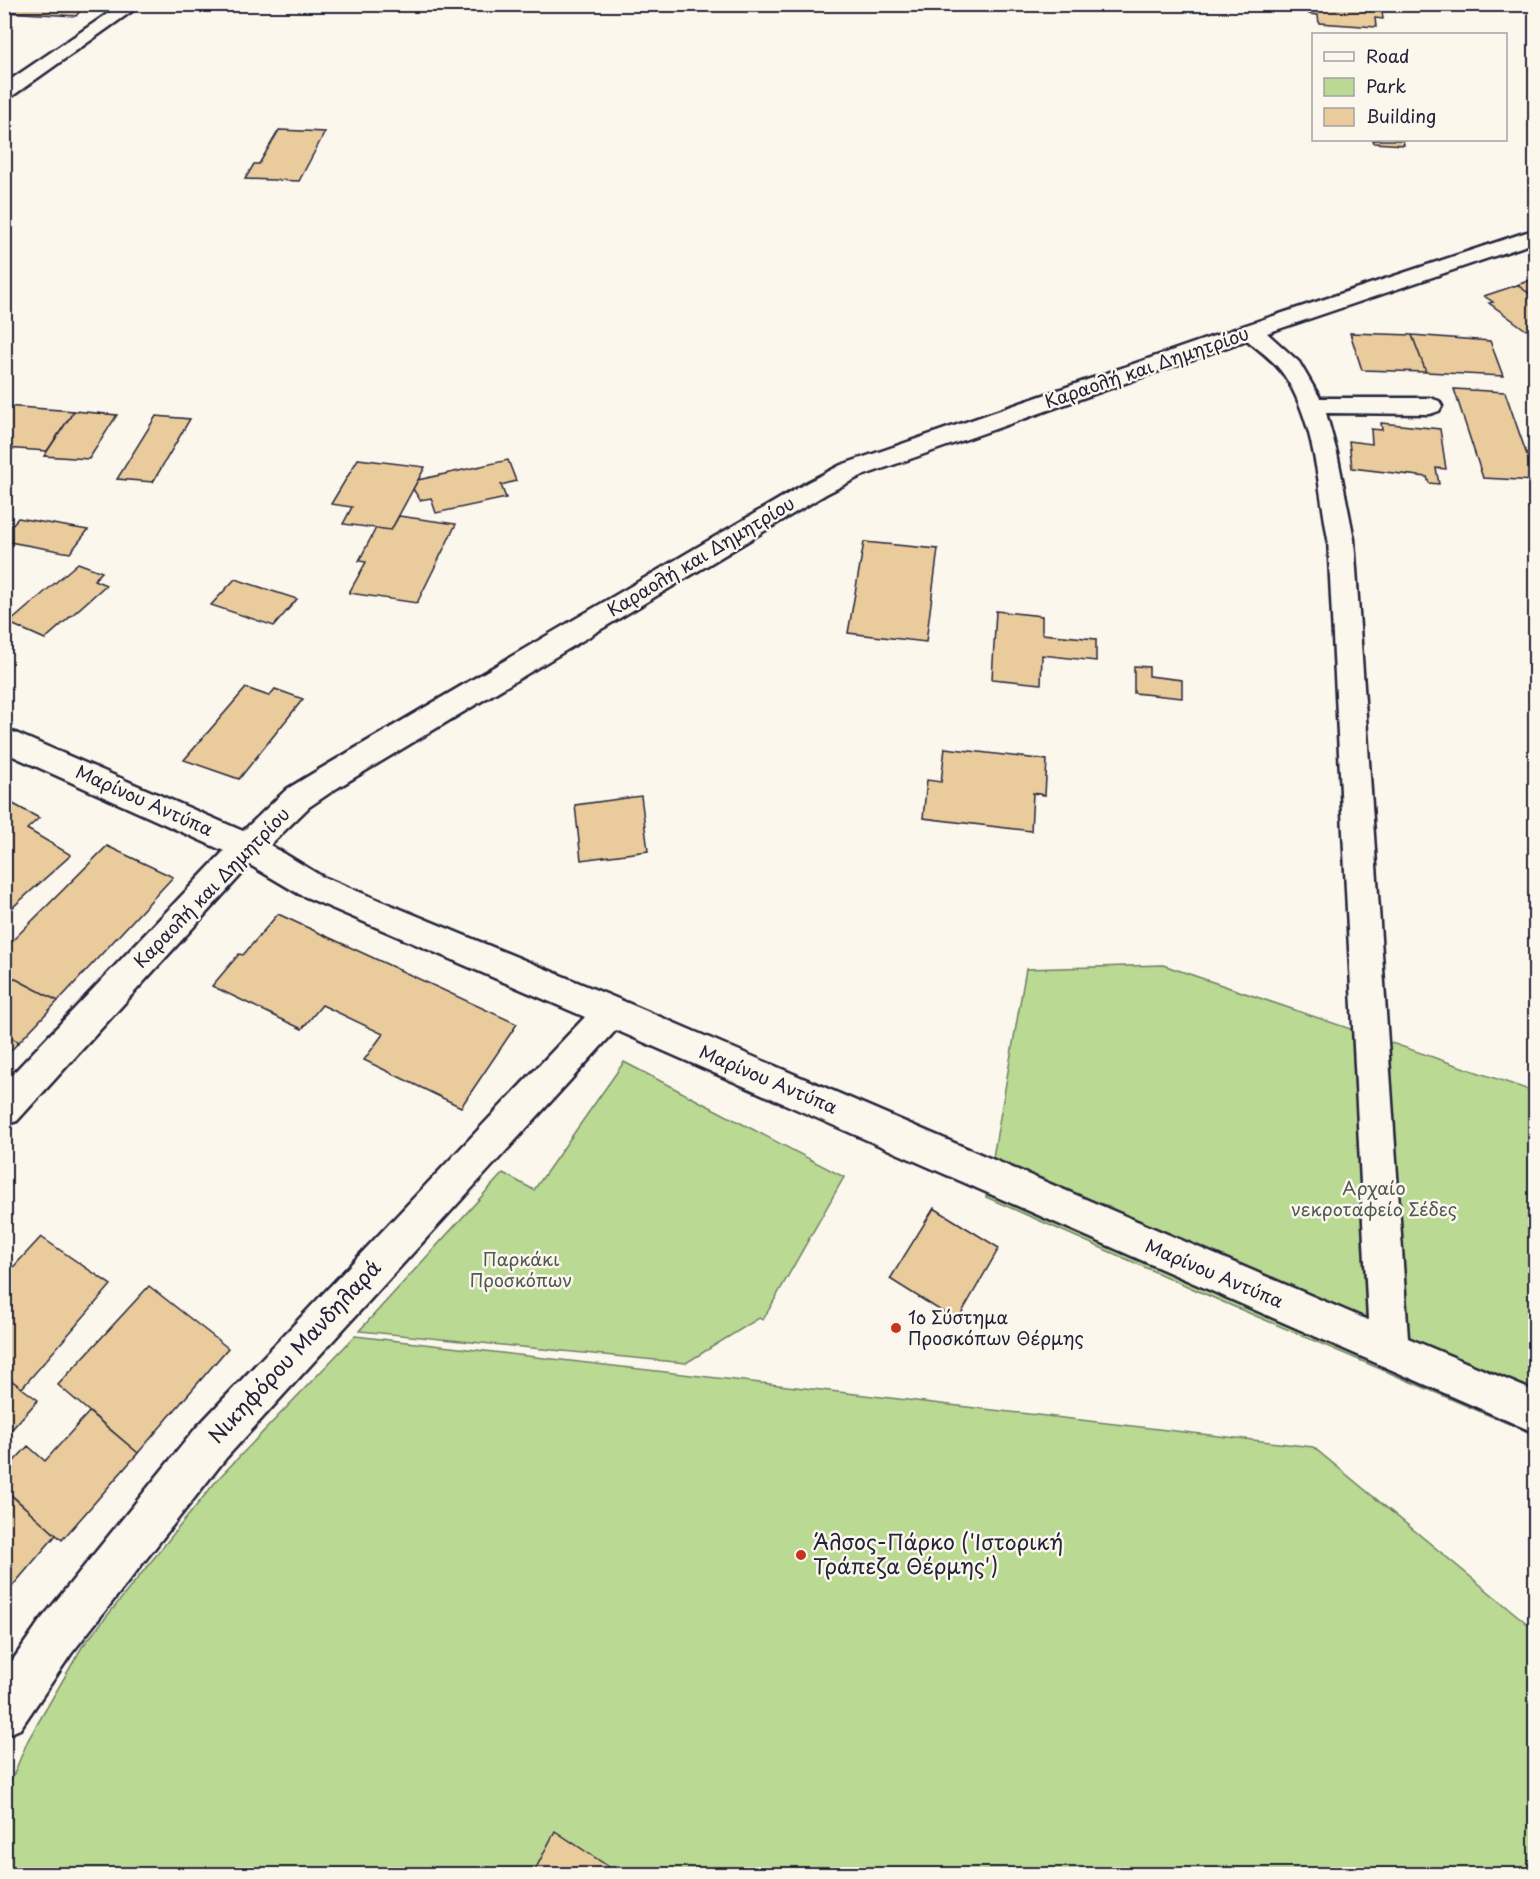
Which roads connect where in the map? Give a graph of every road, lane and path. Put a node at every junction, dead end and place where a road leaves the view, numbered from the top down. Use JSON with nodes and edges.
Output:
{"nodes":[{"id":1,"x":134,"y":4,"type":"edge"},
{"id":2,"x":5,"y":91,"type":"edge"},
{"id":3,"x":1536,"y":235,"type":"edge"},
{"id":4,"x":1251,"y":331,"type":"junction"},
{"id":5,"x":1310,"y":406,"type":"junction"},
{"id":6,"x":1430,"y":406,"type":"dead end"},
{"id":7,"x":4,"y":739,"type":"edge"},
{"id":8,"x":247,"y":847,"type":"junction"},
{"id":9,"x":611,"y":1012,"type":"junction"},
{"id":10,"x":4,"y":1109,"type":"edge"},
{"id":11,"x":1389,"y":1350,"type":"junction"},
{"id":12,"x":1536,"y":1413,"type":"edge"},
{"id":13,"x":4,"y":1713,"type":"edge"}],
"edges":[{"from":1,"to":2,"type":"street"},
{"from":3,"to":4,"type":"street","name":"Καραολή και Δημητρίου"},
{"from":4,"to":5,"type":"street"},
{"from":4,"to":8,"type":"street","name":"Καραολή και Δημητρίου"},
{"from":5,"to":6,"type":"street"},
{"from":5,"to":11,"type":"street"},
{"from":7,"to":8,"type":"street","name":"Μαρίνου Αντύπα"},
{"from":8,"to":9,"type":"street","name":"Μαρίνου Αντύπα"},
{"from":8,"to":10,"type":"street","name":"Καραολή και Δημητρίου"},
{"from":9,"to":11,"type":"street","name":"Μαρίνου Αντύπα"},
{"from":9,"to":13,"type":"street","name":"Νικηφόρου Μανδηλαρά"},
{"from":11,"to":12,"type":"street","name":"Μαρίνου Αντύπα"}]}
